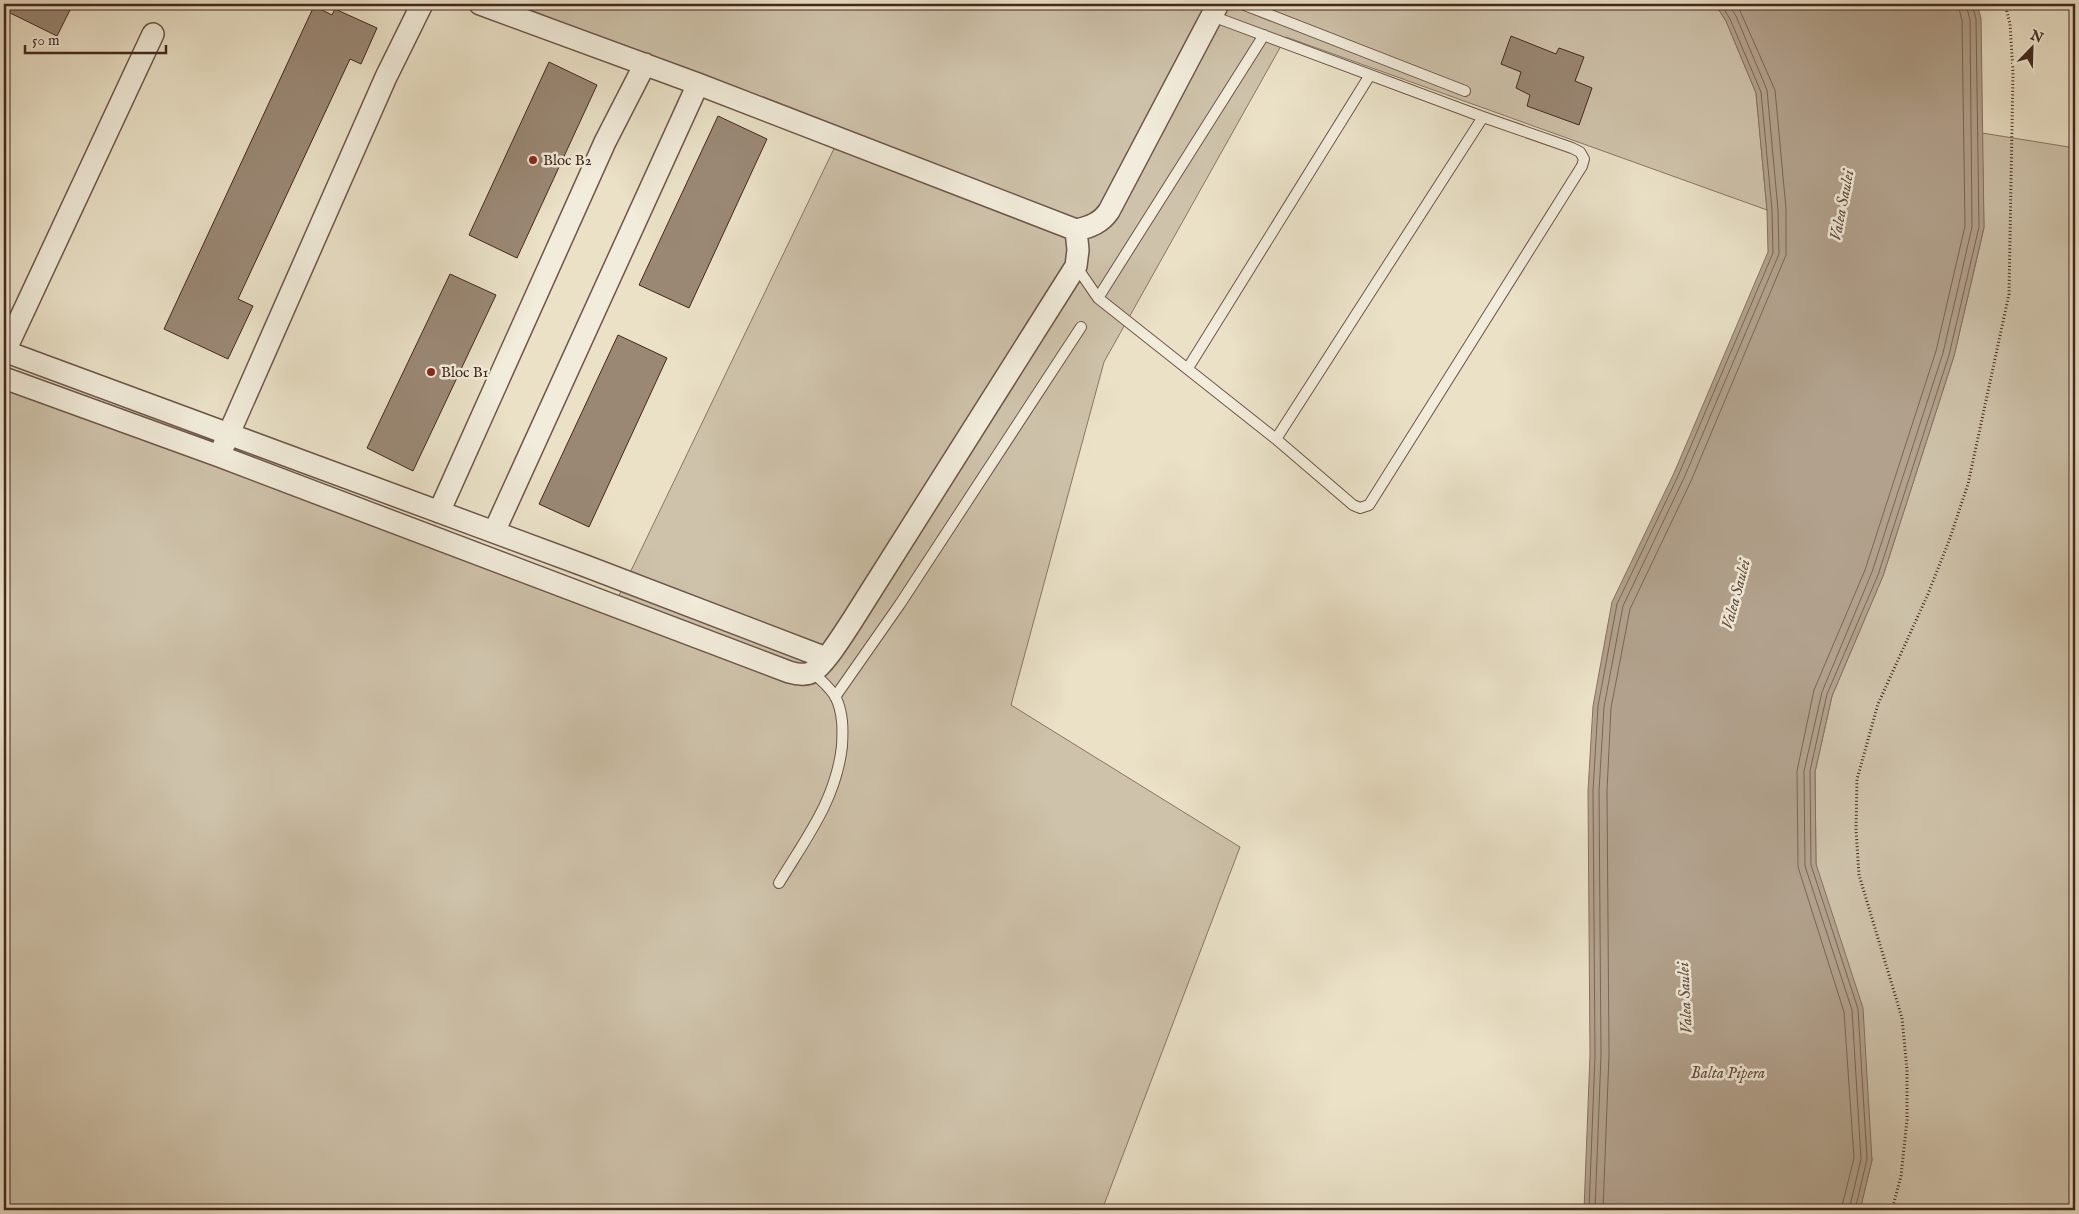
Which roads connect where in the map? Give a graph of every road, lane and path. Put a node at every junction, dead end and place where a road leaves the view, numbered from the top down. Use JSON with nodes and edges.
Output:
{"nodes":[{"id":1,"x":422,"y":4,"type":"edge"},
{"id":2,"x":480,"y":4,"type":"edge"},
{"id":3,"x":1242,"y":4,"type":"edge"},
{"id":4,"x":2005,"y":4,"type":"edge"},
{"id":5,"x":1215,"y":10,"type":"edge"},
{"id":6,"x":153,"y":34,"type":"dead end"},
{"id":7,"x":1264,"y":35,"type":"junction"},
{"id":8,"x":646,"y":64,"type":"junction"},
{"id":9,"x":1370,"y":75,"type":"junction"},
{"id":10,"x":698,"y":84,"type":"junction"},
{"id":11,"x":1465,"y":91,"type":"dead end"},
{"id":12,"x":1483,"y":117,"type":"junction"},
{"id":13,"x":1076,"y":230,"type":"junction"},
{"id":14,"x":1076,"y":266,"type":"junction"},
{"id":15,"x":1098,"y":298,"type":"junction"},
{"id":16,"x":1081,"y":327,"type":"dead end"},
{"id":17,"x":4,"y":351,"type":"edge"},
{"id":18,"x":1188,"y":368,"type":"junction"},
{"id":19,"x":4,"y":378,"type":"edge"},
{"id":20,"x":141,"y":401,"type":"junction"},
{"id":21,"x":132,"y":425,"type":"junction"},
{"id":22,"x":229,"y":434,"type":"junction"},
{"id":23,"x":1276,"y":439,"type":"junction"},
{"id":24,"x":219,"y":456,"type":"junction"},
{"id":25,"x":439,"y":512,"type":"junction"},
{"id":26,"x":494,"y":532,"type":"junction"},
{"id":27,"x":820,"y":665,"type":"junction"},
{"id":28,"x":836,"y":697,"type":"junction"},
{"id":29,"x":779,"y":883,"type":"dead end"},
{"id":30,"x":1892,"y":1210,"type":"edge"}],
"edges":[{"from":1,"to":22,"type":"street"},
{"from":2,"to":8,"type":"street"},
{"from":3,"to":11,"type":"lane"},
{"from":4,"to":30,"type":"path"},
{"from":5,"to":7,"type":"lane"},
{"from":5,"to":13,"type":"street"},
{"from":6,"to":17,"type":"street"},
{"from":7,"to":9,"type":"lane"},
{"from":7,"to":15,"type":"lane"},
{"from":8,"to":10,"type":"street"},
{"from":8,"to":25,"type":"street"},
{"from":9,"to":12,"type":"lane"},
{"from":9,"to":18,"type":"lane"},
{"from":10,"to":13,"type":"street"},
{"from":10,"to":26,"type":"street"},
{"from":12,"to":23,"type":"lane"},
{"from":12,"to":23,"type":"lane"},
{"from":13,"to":14,"type":"street"},
{"from":14,"to":15,"type":"lane"},
{"from":14,"to":27,"type":"street"},
{"from":15,"to":18,"type":"lane"},
{"from":16,"to":28,"type":"lane"},
{"from":17,"to":20,"type":"street"},
{"from":18,"to":23,"type":"lane"},
{"from":19,"to":21,"type":"street"},
{"from":20,"to":21,"type":"street"},
{"from":20,"to":22,"type":"street"},
{"from":21,"to":24,"type":"street"},
{"from":22,"to":24,"type":"street"},
{"from":22,"to":25,"type":"street"},
{"from":24,"to":27,"type":"street"},
{"from":25,"to":26,"type":"street"},
{"from":26,"to":27,"type":"street"},
{"from":27,"to":28,"type":"lane"},
{"from":28,"to":29,"type":"lane"}]}
